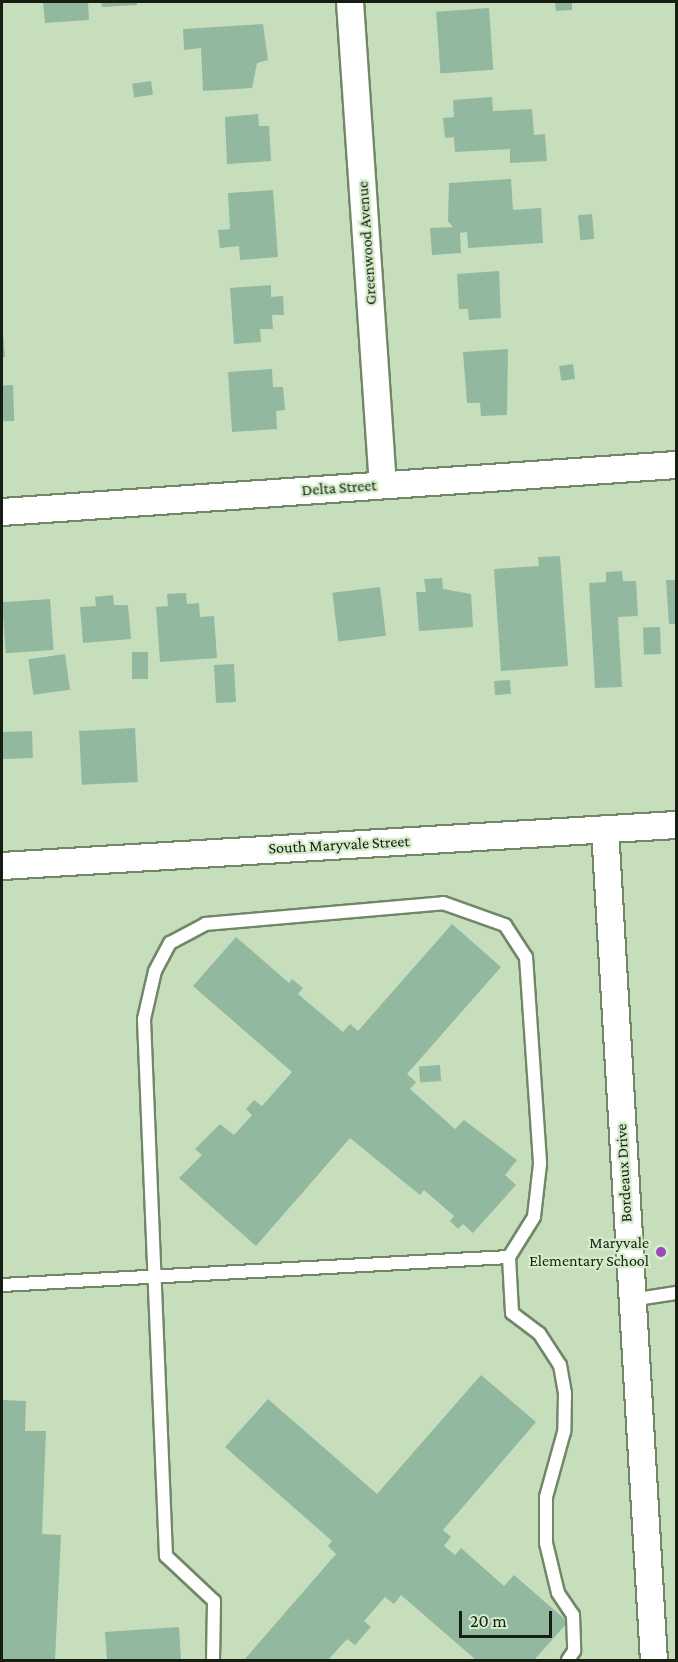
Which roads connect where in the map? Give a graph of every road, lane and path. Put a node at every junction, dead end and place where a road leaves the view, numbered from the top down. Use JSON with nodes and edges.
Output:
{"nodes":[{"id":1,"x":350,"y":2,"type":"edge"},
{"id":2,"x":676,"y":465,"type":"edge"},
{"id":3,"x":383,"y":484,"type":"junction"},
{"id":4,"x":2,"y":512,"type":"edge"},
{"id":5,"x":676,"y":825,"type":"edge"},
{"id":6,"x":605,"y":829,"type":"junction"},
{"id":7,"x":2,"y":866,"type":"edge"},
{"id":8,"x":509,"y":1257,"type":"junction"},
{"id":9,"x":155,"y":1277,"type":"junction"},
{"id":10,"x":2,"y":1285,"type":"edge"},
{"id":11,"x":676,"y":1293,"type":"edge"},
{"id":12,"x":631,"y":1300,"type":"junction"},
{"id":13,"x":213,"y":1660,"type":"edge"},
{"id":14,"x":568,"y":1660,"type":"edge"},
{"id":15,"x":654,"y":1660,"type":"edge"}],
"edges":[{"from":1,"to":3,"type":"street","name":"Greenwood Avenue"},
{"from":2,"to":3,"type":"street","name":"Delta Street"},
{"from":3,"to":4,"type":"street","name":"Delta Street"},
{"from":5,"to":6,"type":"street","name":"South Maryvale Street"},
{"from":6,"to":7,"type":"street","name":"South Maryvale Street"},
{"from":6,"to":12,"type":"street","name":"Bordeaux Drive"},
{"from":8,"to":9,"type":"lane"},
{"from":8,"to":9,"type":"lane"},
{"from":8,"to":14,"type":"lane"},
{"from":9,"to":10,"type":"lane"},
{"from":9,"to":13,"type":"lane"},
{"from":11,"to":12,"type":"lane"},
{"from":12,"to":15,"type":"street","name":"Bordeaux Drive"}]}
